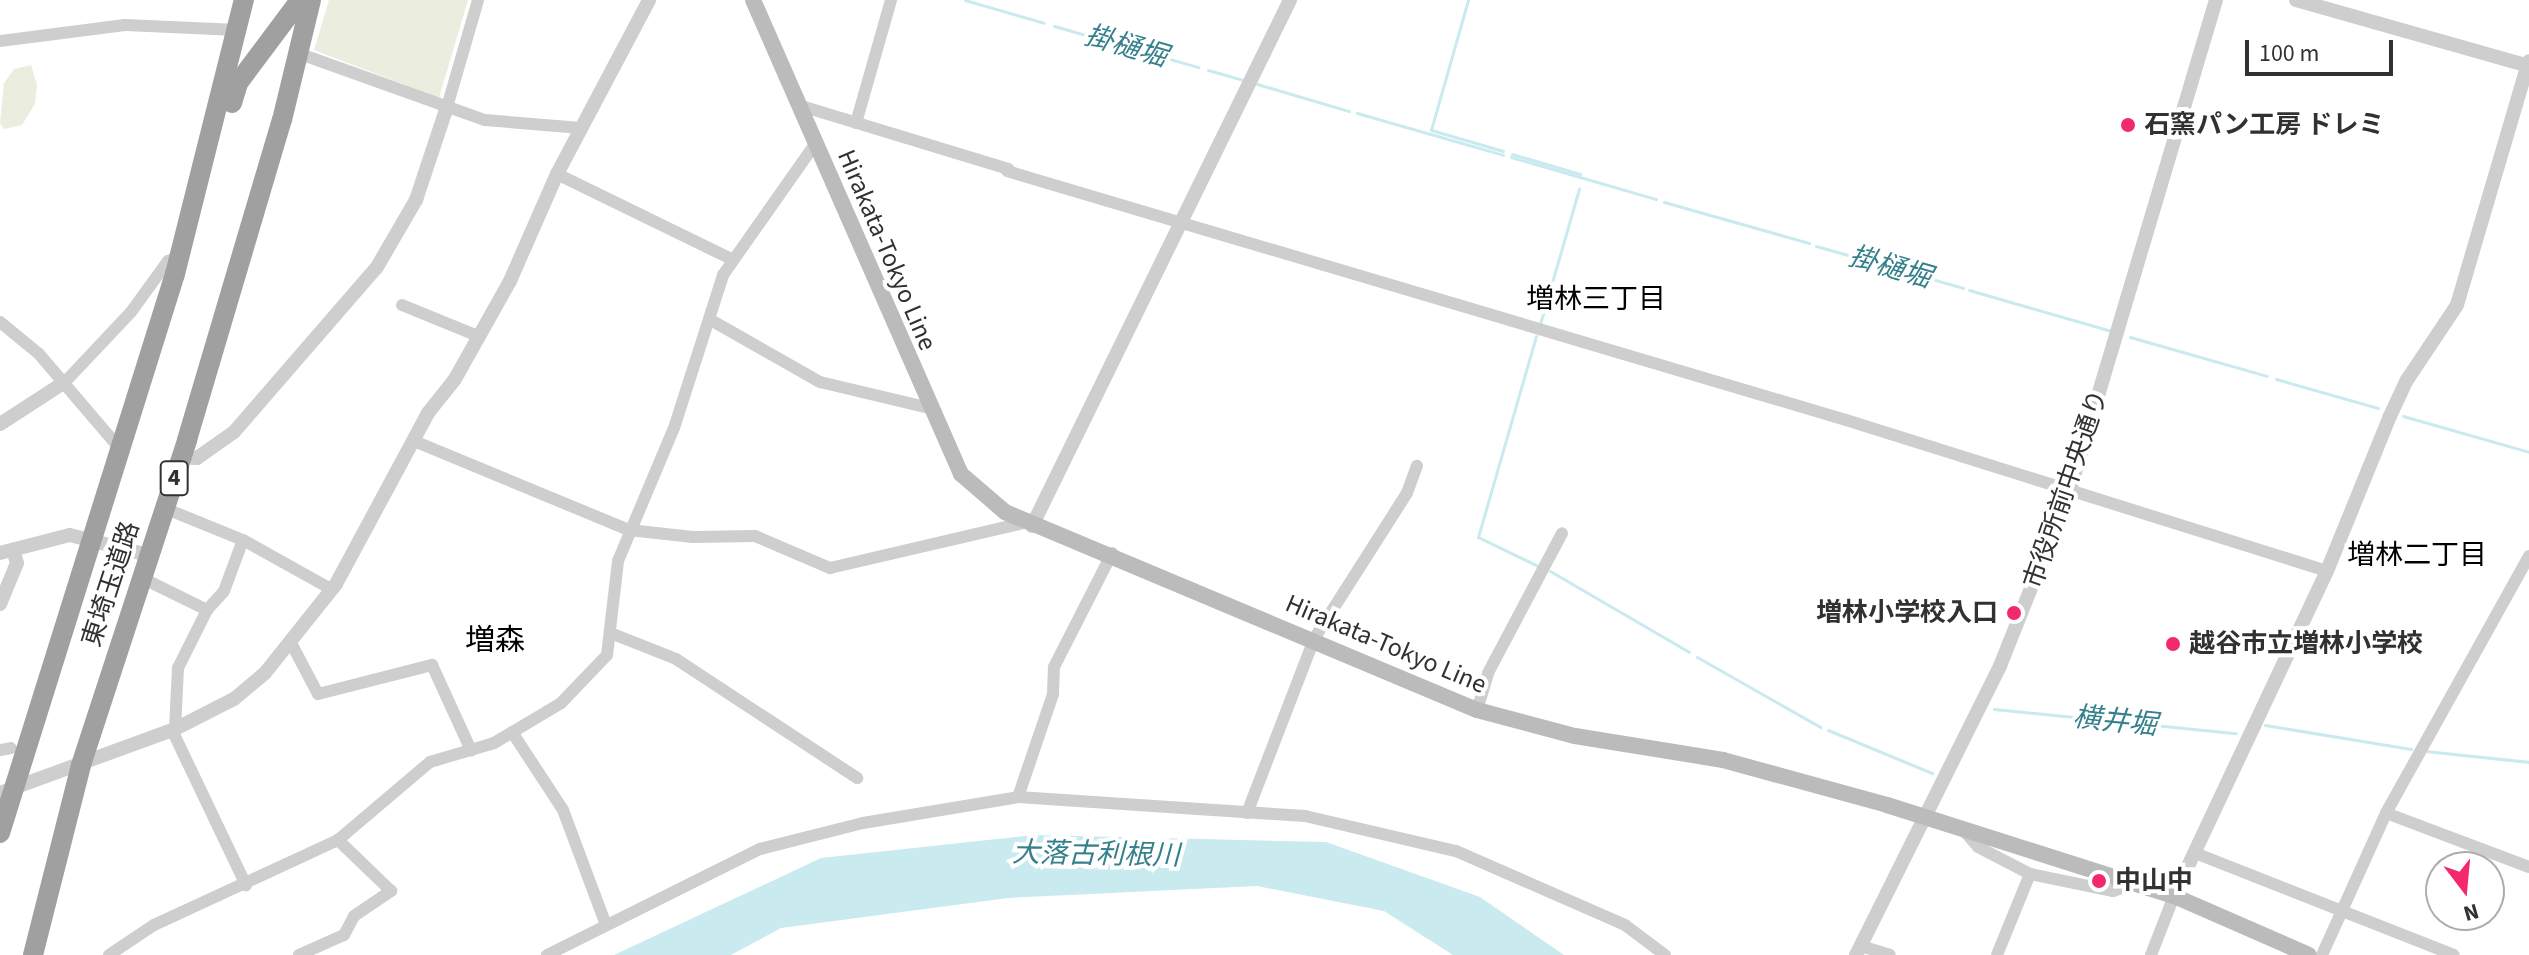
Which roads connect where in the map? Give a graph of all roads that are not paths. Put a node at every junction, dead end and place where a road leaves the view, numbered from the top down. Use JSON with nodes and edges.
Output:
{"nodes":[{"id":1,"x":236,"y":0,"type":"edge"},
{"id":2,"x":244,"y":0,"type":"edge"},
{"id":3,"x":300,"y":0,"type":"edge"},
{"id":4,"x":311,"y":0,"type":"edge"},
{"id":5,"x":478,"y":0,"type":"edge"},
{"id":6,"x":649,"y":0,"type":"edge"},
{"id":7,"x":753,"y":0,"type":"edge"},
{"id":8,"x":891,"y":0,"type":"edge"},
{"id":9,"x":1290,"y":0,"type":"edge"},
{"id":10,"x":2216,"y":0,"type":"edge"},
{"id":11,"x":2296,"y":0,"type":"edge"},
{"id":12,"x":234,"y":30,"type":"junction"},
{"id":13,"x":0,"y":41,"type":"edge"},
{"id":14,"x":306,"y":56,"type":"dead end"},
{"id":15,"x":2529,"y":64,"type":"edge"},
{"id":16,"x":798,"y":105,"type":"junction"},
{"id":17,"x":447,"y":107,"type":"junction"},
{"id":18,"x":856,"y":123,"type":"junction"},
{"id":19,"x":581,"y":128,"type":"junction"},
{"id":20,"x":815,"y":144,"type":"junction"},
{"id":21,"x":210,"y":150,"type":"junction"},
{"id":22,"x":557,"y":174,"type":"junction"},
{"id":23,"x":1179,"y":222,"type":"junction"},
{"id":24,"x":180,"y":257,"type":"junction"},
{"id":25,"x":733,"y":260,"type":"junction"},
{"id":26,"x":402,"y":305,"type":"dead end"},
{"id":27,"x":709,"y":319,"type":"junction"},
{"id":28,"x":0,"y":322,"type":"edge"},
{"id":29,"x":478,"y":336,"type":"junction"},
{"id":30,"x":65,"y":382,"type":"junction"},
{"id":31,"x":929,"y":408,"type":"junction"},
{"id":32,"x":0,"y":424,"type":"edge"},
{"id":33,"x":414,"y":441,"type":"junction"},
{"id":34,"x":122,"y":450,"type":"junction"},
{"id":35,"x":181,"y":457,"type":"junction"},
{"id":36,"x":1417,"y":466,"type":"dead end"},
{"id":37,"x":2069,"y":493,"type":"junction"},
{"id":38,"x":164,"y":508,"type":"junction"},
{"id":39,"x":1028,"y":525,"type":"junction"},
{"id":40,"x":629,"y":530,"type":"junction"},
{"id":41,"x":1562,"y":533,"type":"dead end"},
{"id":42,"x":92,"y":538,"type":"junction"},
{"id":43,"x":243,"y":540,"type":"junction"},
{"id":44,"x":6,"y":552,"type":"edge"},
{"id":45,"x":1112,"y":553,"type":"junction"},
{"id":46,"x":148,"y":555,"type":"junction"},
{"id":47,"x":2529,"y":556,"type":"edge"},
{"id":48,"x":2327,"y":571,"type":"junction"},
{"id":49,"x":140,"y":577,"type":"junction"},
{"id":50,"x":331,"y":589,"type":"junction"},
{"id":51,"x":0,"y":604,"type":"edge"},
{"id":52,"x":207,"y":610,"type":"junction"},
{"id":53,"x":613,"y":634,"type":"junction"},
{"id":54,"x":1314,"y":639,"type":"junction"},
{"id":55,"x":290,"y":641,"type":"junction"},
{"id":56,"x":1477,"y":710,"type":"junction"},
{"id":57,"x":174,"y":729,"type":"junction"},
{"id":58,"x":512,"y":732,"type":"junction"},
{"id":59,"x":471,"y":750,"type":"junction"},
{"id":60,"x":81,"y":765,"type":"junction"},
{"id":61,"x":857,"y":778,"type":"dead end"},
{"id":62,"x":6,"y":791,"type":"edge"},
{"id":63,"x":1018,"y":797,"type":"junction"},
{"id":64,"x":1247,"y":813,"type":"junction"},
{"id":65,"x":2386,"y":813,"type":"junction"},
{"id":66,"x":1927,"y":819,"type":"junction"},
{"id":67,"x":0,"y":833,"type":"edge"},
{"id":68,"x":1966,"y":833,"type":"junction"},
{"id":69,"x":338,"y":840,"type":"junction"},
{"id":70,"x":2195,"y":853,"type":"junction"},
{"id":71,"x":2529,"y":867,"type":"edge"},
{"id":72,"x":2030,"y":874,"type":"junction"},
{"id":73,"x":2133,"y":884,"type":"junction"},
{"id":74,"x":246,"y":885,"type":"junction"},
{"id":75,"x":2174,"y":896,"type":"junction"},
{"id":76,"x":2341,"y":909,"type":"junction"},
{"id":77,"x":606,"y":925,"type":"junction"},
{"id":78,"x":1858,"y":950,"type":"edge"},
{"id":79,"x":1881,"y":954,"type":"edge"},
{"id":80,"x":33,"y":955,"type":"edge"},
{"id":81,"x":109,"y":955,"type":"edge"},
{"id":82,"x":299,"y":955,"type":"edge"},
{"id":83,"x":547,"y":955,"type":"edge"},
{"id":84,"x":1665,"y":955,"type":"edge"},
{"id":85,"x":1997,"y":955,"type":"edge"},
{"id":86,"x":2151,"y":955,"type":"edge"},
{"id":87,"x":2309,"y":955,"type":"edge"},
{"id":88,"x":2322,"y":955,"type":"edge"},
{"id":89,"x":2454,"y":955,"type":"edge"}],
"edges":[{"from":1,"to":12,"type":"street"},
{"from":2,"to":12,"type":"highway","name":"東埼玉道路","number":"4"},
{"from":3,"to":21,"type":"highway"},
{"from":4,"to":35,"type":"highway","name":"東埼玉道路","number":"4"},
{"from":5,"to":17,"type":"street"},
{"from":6,"to":19,"type":"street"},
{"from":7,"to":16,"type":"main road","name":"Hirakata-Tokyo Line"},
{"from":8,"to":18,"type":"street"},
{"from":9,"to":23,"type":"street"},
{"from":10,"to":37,"type":"street","name":"市役所前中央通り"},
{"from":11,"to":15,"type":"street"},
{"from":12,"to":13,"type":"street"},
{"from":12,"to":21,"type":"highway","name":"東埼玉道路","number":"4"},
{"from":14,"to":17,"type":"street"},
{"from":15,"to":48,"type":"street"},
{"from":16,"to":18,"type":"street"},
{"from":16,"to":20,"type":"main road","name":"Hirakata-Tokyo Line"},
{"from":17,"to":19,"type":"street"},
{"from":17,"to":35,"type":"street"},
{"from":18,"to":23,"type":"street"},
{"from":19,"to":22,"type":"street"},
{"from":20,"to":25,"type":"street"},
{"from":20,"to":31,"type":"main road","name":"Hirakata-Tokyo Line"},
{"from":21,"to":24,"type":"highway","name":"東埼玉道路","number":"4"},
{"from":22,"to":25,"type":"street"},
{"from":22,"to":29,"type":"street"},
{"from":23,"to":37,"type":"street"},
{"from":23,"to":39,"type":"street"},
{"from":24,"to":30,"type":"street"},
{"from":24,"to":34,"type":"highway","name":"東埼玉道路","number":"4"},
{"from":25,"to":27,"type":"street"},
{"from":26,"to":29,"type":"street"},
{"from":27,"to":31,"type":"street"},
{"from":27,"to":40,"type":"street"},
{"from":28,"to":30,"type":"street"},
{"from":29,"to":33,"type":"street"},
{"from":30,"to":32,"type":"street"},
{"from":30,"to":34,"type":"street"},
{"from":31,"to":39,"type":"main road","name":"Hirakata-Tokyo Line"},
{"from":33,"to":40,"type":"street"},
{"from":33,"to":50,"type":"street"},
{"from":34,"to":42,"type":"highway","name":"東埼玉道路","number":"4"},
{"from":35,"to":38,"type":"highway","name":"東埼玉道路","number":"4"},
{"from":36,"to":54,"type":"street"},
{"from":37,"to":48,"type":"street"},
{"from":37,"to":66,"type":"street","name":"市役所前中央通り"},
{"from":38,"to":43,"type":"street"},
{"from":38,"to":46,"type":"highway","name":"東埼玉道路","number":"4"},
{"from":39,"to":40,"type":"street"},
{"from":39,"to":45,"type":"main road","name":"Hirakata-Tokyo Line"},
{"from":40,"to":53,"type":"street"},
{"from":41,"to":56,"type":"street"},
{"from":42,"to":44,"type":"street"},
{"from":42,"to":46,"type":"street"},
{"from":42,"to":62,"type":"highway","name":"東埼玉道路","number":"4"},
{"from":43,"to":50,"type":"street"},
{"from":43,"to":52,"type":"street"},
{"from":44,"to":51,"type":"street"},
{"from":45,"to":54,"type":"main road","name":"Hirakata-Tokyo Line"},
{"from":45,"to":63,"type":"street"},
{"from":46,"to":49,"type":"highway","name":"東埼玉道路","number":"4"},
{"from":47,"to":65,"type":"street"},
{"from":48,"to":70,"type":"street"},
{"from":49,"to":52,"type":"street"},
{"from":49,"to":60,"type":"highway","name":"東埼玉道路","number":"4"},
{"from":50,"to":55,"type":"street"},
{"from":52,"to":57,"type":"street"},
{"from":53,"to":58,"type":"street"},
{"from":53,"to":61,"type":"street"},
{"from":54,"to":56,"type":"main road","name":"Hirakata-Tokyo Line"},
{"from":54,"to":64,"type":"street"},
{"from":55,"to":57,"type":"street"},
{"from":55,"to":59,"type":"street"},
{"from":56,"to":66,"type":"main road","name":"Hirakata-Tokyo Line"},
{"from":57,"to":60,"type":"street"},
{"from":57,"to":74,"type":"street"},
{"from":58,"to":59,"type":"street"},
{"from":58,"to":77,"type":"street"},
{"from":59,"to":69,"type":"street"},
{"from":60,"to":62,"type":"street"},
{"from":60,"to":80,"type":"highway","name":"東埼玉道路","number":"4"},
{"from":62,"to":67,"type":"highway","name":"東埼玉道路","number":"4"},
{"from":63,"to":64,"type":"street"},
{"from":63,"to":77,"type":"street"},
{"from":64,"to":84,"type":"street"},
{"from":65,"to":71,"type":"street"},
{"from":65,"to":76,"type":"street"},
{"from":66,"to":68,"type":"main road","name":"Hirakata-Tokyo Line"},
{"from":66,"to":78,"type":"street","name":"市役所前中央通り"},
{"from":68,"to":72,"type":"street"},
{"from":68,"to":73,"type":"main road","name":"Hirakata-Tokyo Line"},
{"from":69,"to":74,"type":"street"},
{"from":69,"to":82,"type":"street"},
{"from":70,"to":75,"type":"street"},
{"from":70,"to":76,"type":"street"},
{"from":72,"to":73,"type":"street"},
{"from":72,"to":85,"type":"street"},
{"from":73,"to":75,"type":"main road","name":"Hirakata-Tokyo Line"},
{"from":74,"to":81,"type":"street"},
{"from":75,"to":86,"type":"street"},
{"from":75,"to":87,"type":"main road","name":"Hirakata-Tokyo Line"},
{"from":76,"to":88,"type":"street"},
{"from":76,"to":89,"type":"street"},
{"from":77,"to":83,"type":"street"},
{"from":78,"to":79,"type":"street"}]}
